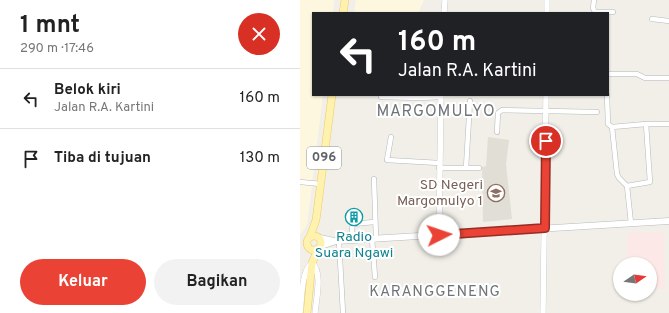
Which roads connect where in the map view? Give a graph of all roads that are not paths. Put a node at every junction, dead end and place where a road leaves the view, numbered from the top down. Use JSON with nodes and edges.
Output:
{"nodes":[{"id":1,"x":345,"y":0,"type":"edge"},
{"id":2,"x":445,"y":0,"type":"edge"},
{"id":3,"x":547,"y":0,"type":"edge"},
{"id":4,"x":594,"y":0,"type":"edge"},
{"id":5,"x":343,"y":12,"type":"edge"},
{"id":6,"x":444,"y":12,"type":"edge"},
{"id":7,"x":547,"y":12,"type":"edge"},
{"id":8,"x":613,"y":12,"type":"dead end"},
{"id":9,"x":652,"y":19,"type":"dead end"},
{"id":10,"x":669,"y":21,"type":"edge"},
{"id":11,"x":609,"y":74,"type":"edge"},
{"id":12,"x":669,"y":78,"type":"edge"},
{"id":13,"x":332,"y":96,"type":"edge"},
{"id":14,"x":441,"y":96,"type":"edge"},
{"id":15,"x":546,"y":96,"type":"edge"},
{"id":16,"x":607,"y":96,"type":"edge"},
{"id":17,"x":381,"y":97,"type":"dead end"},
{"id":18,"x":470,"y":101,"type":"dead end"},
{"id":19,"x":546,"y":112,"type":"junction"},
{"id":20,"x":597,"y":112,"type":"dead end"},
{"id":21,"x":646,"y":124,"type":"junction"},
{"id":22,"x":669,"y":124,"type":"edge"},
{"id":23,"x":612,"y":127,"type":"junction"},
{"id":24,"x":496,"y":132,"type":"dead end"},
{"id":25,"x":391,"y":137,"type":"dead end"},
{"id":26,"x":546,"y":141,"type":"junction"},
{"id":27,"x":560,"y":141,"type":"dead end"},
{"id":28,"x":439,"y":165,"type":"junction"},
{"id":29,"x":466,"y":168,"type":"junction"},
{"id":30,"x":479,"y":168,"type":"dead end"},
{"id":31,"x":374,"y":179,"type":"dead end"},
{"id":32,"x":300,"y":182,"type":"edge"},
{"id":33,"x":321,"y":184,"type":"junction"},
{"id":34,"x":627,"y":186,"type":"junction"},
{"id":35,"x":316,"y":220,"type":"junction"},
{"id":36,"x":669,"y":221,"type":"edge"},
{"id":37,"x":374,"y":222,"type":"junction"},
{"id":38,"x":631,"y":223,"type":"junction"},
{"id":39,"x":545,"y":228,"type":"junction"},
{"id":40,"x":439,"y":235,"type":"junction"},
{"id":41,"x":374,"y":239,"type":"junction"},
{"id":42,"x":353,"y":240,"type":"junction"},
{"id":43,"x":337,"y":241,"type":"junction"},
{"id":44,"x":309,"y":243,"type":"junction"},
{"id":45,"x":319,"y":243,"type":"junction"},
{"id":46,"x":300,"y":244,"type":"edge"},
{"id":47,"x":312,"y":263,"type":"junction"},
{"id":48,"x":375,"y":277,"type":"dead end"},
{"id":49,"x":313,"y":292,"type":"junction"},
{"id":50,"x":300,"y":313,"type":"edge"},
{"id":51,"x":308,"y":313,"type":"edge"},
{"id":52,"x":315,"y":313,"type":"edge"},
{"id":53,"x":343,"y":313,"type":"edge"},
{"id":54,"x":543,"y":313,"type":"edge"}],
"edges":[{"from":1,"to":5,"type":"main road"},
{"from":2,"to":6,"type":"street"},
{"from":3,"to":7,"type":"street"},
{"from":4,"to":8,"type":"street"},
{"from":9,"to":10,"type":"street"},
{"from":11,"to":12,"type":"street"},
{"from":13,"to":33,"type":"main road","number":"096"},
{"from":14,"to":17,"type":"street"},
{"from":14,"to":28,"type":"street"},
{"from":15,"to":19,"type":"street"},
{"from":16,"to":23,"type":"street"},
{"from":18,"to":29,"type":"street"},
{"from":19,"to":20,"type":"street"},
{"from":19,"to":24,"type":"street"},
{"from":19,"to":26,"type":"street"},
{"from":21,"to":22,"type":"street"},
{"from":21,"to":23,"type":"street"},
{"from":21,"to":34,"type":"street"},
{"from":23,"to":34,"type":"street"},
{"from":25,"to":28,"type":"street"},
{"from":26,"to":27,"type":"street"},
{"from":26,"to":39,"type":"street"},
{"from":28,"to":29,"type":"street"},
{"from":28,"to":40,"type":"street"},
{"from":29,"to":30,"type":"street"},
{"from":31,"to":37,"type":"street"},
{"from":32,"to":33,"type":"street"},
{"from":33,"to":35,"type":"main road","number":"096"},
{"from":34,"to":38,"type":"street"},
{"from":35,"to":44,"type":"main road","number":"096"},
{"from":35,"to":45,"type":"main road","number":"096"},
{"from":36,"to":38,"type":"main road"},
{"from":37,"to":41,"type":"street"},
{"from":37,"to":42,"type":"street"},
{"from":38,"to":39,"type":"main road"},
{"from":39,"to":40,"type":"main road"},
{"from":39,"to":54,"type":"street"},
{"from":40,"to":41,"type":"main road"},
{"from":41,"to":42,"type":"main road"},
{"from":41,"to":48,"type":"street"},
{"from":42,"to":43,"type":"main road"},
{"from":43,"to":45,"type":"main road"},
{"from":43,"to":53,"type":"street"},
{"from":44,"to":45,"type":"main road"},
{"from":44,"to":45,"type":"main road"},
{"from":44,"to":46,"type":"main road"},
{"from":44,"to":47,"type":"main road"},
{"from":45,"to":47,"type":"main road"},
{"from":47,"to":49,"type":"main road"},
{"from":47,"to":50,"type":"street"},
{"from":49,"to":51,"type":"main road"},
{"from":49,"to":52,"type":"street"}]}
